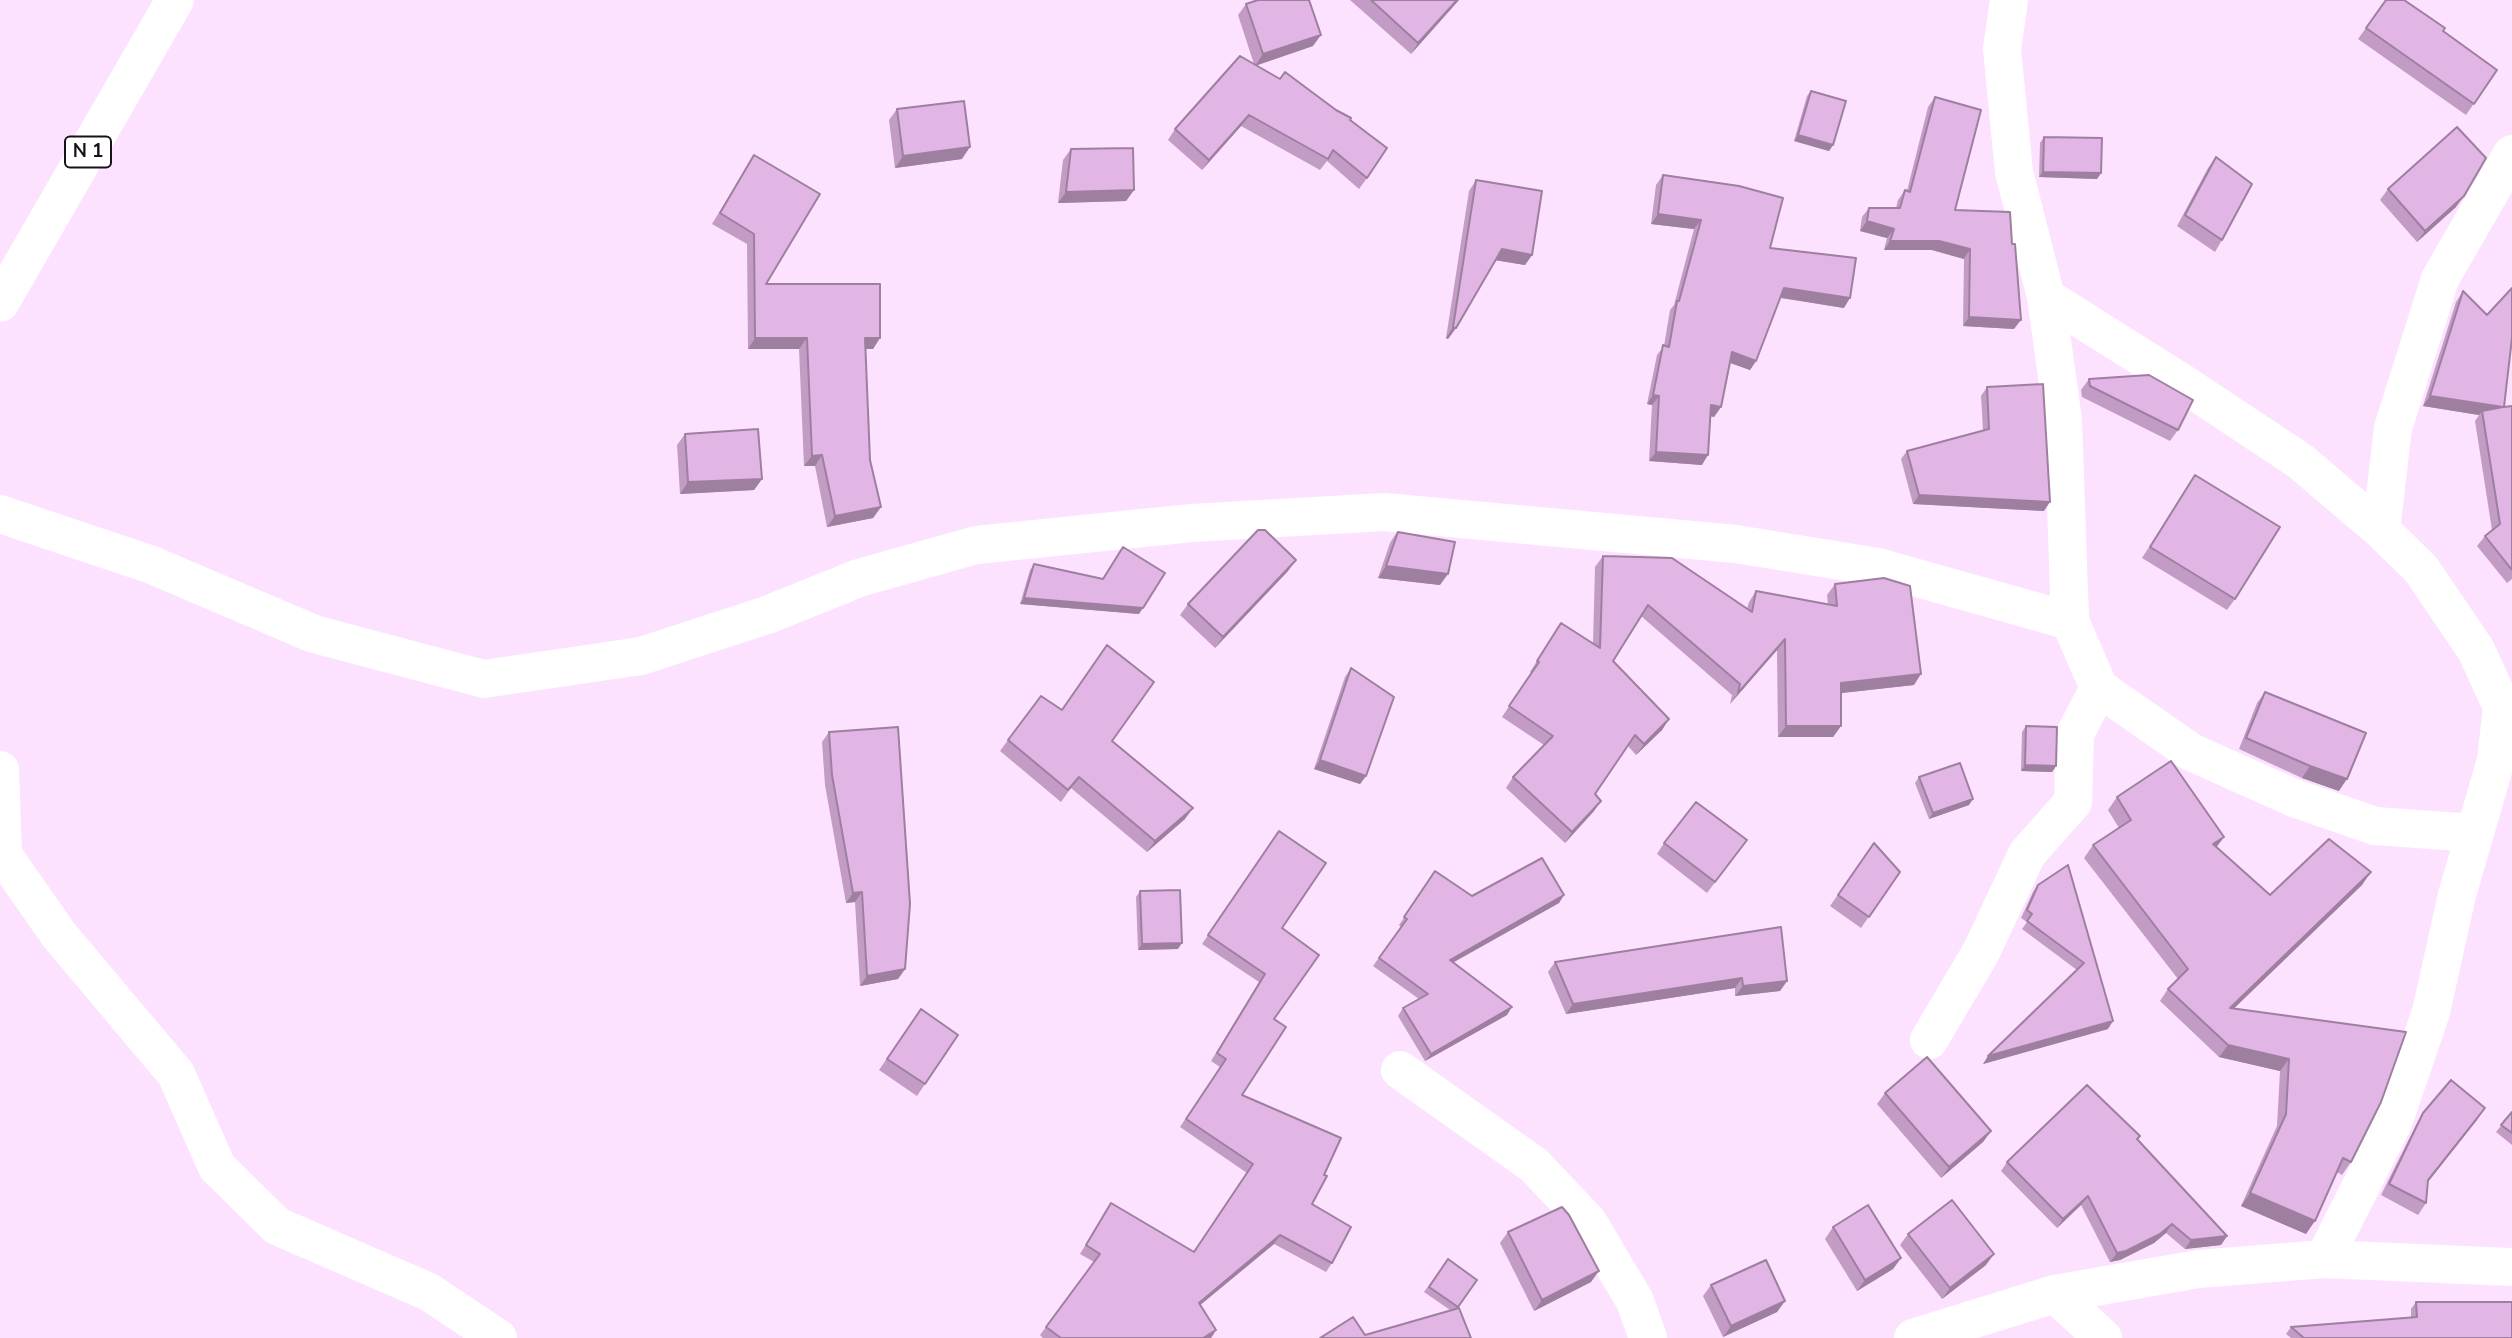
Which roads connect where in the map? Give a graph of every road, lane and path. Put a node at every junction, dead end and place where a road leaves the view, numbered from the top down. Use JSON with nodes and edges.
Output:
{"nodes":[{"id":1,"x":174,"y":0,"type":"edge"},
{"id":2,"x":2009,"y":0,"type":"edge"},
{"id":3,"x":2512,"y":154,"type":"edge"},
{"id":4,"x":2046,"y":297,"type":"junction"},
{"id":5,"x":0,"y":303,"type":"edge"},
{"id":6,"x":0,"y":514,"type":"edge"},
{"id":7,"x":2381,"y":530,"type":"junction"},
{"id":8,"x":2070,"y":621,"type":"junction"},
{"id":9,"x":2099,"y":688,"type":"junction"},
{"id":10,"x":2507,"y":707,"type":"edge"},
{"id":11,"x":0,"y":770,"type":"edge"},
{"id":12,"x":2474,"y":833,"type":"junction"},
{"id":13,"x":1,"y":859,"type":"edge"},
{"id":14,"x":1929,"y":1040,"type":"dead end"},
{"id":15,"x":1400,"y":1070,"type":"dead end"},
{"id":16,"x":2324,"y":1259,"type":"junction"},
{"id":17,"x":2512,"y":1267,"type":"edge"},
{"id":18,"x":2055,"y":1294,"type":"junction"},
{"id":19,"x":498,"y":1338,"type":"edge"},
{"id":20,"x":1648,"y":1338,"type":"edge"},
{"id":21,"x":1913,"y":1338,"type":"edge"},
{"id":22,"x":2103,"y":1338,"type":"edge"}],
"edges":[{"from":1,"to":5,"type":"main road","number":"N 1"},
{"from":2,"to":4,"type":"main road"},
{"from":3,"to":7,"type":"main road"},
{"from":4,"to":7,"type":"main road"},
{"from":4,"to":8,"type":"main road"},
{"from":6,"to":8,"type":"main road"},
{"from":7,"to":10,"type":"main road"},
{"from":8,"to":9,"type":"main road"},
{"from":9,"to":12,"type":"main road"},
{"from":9,"to":14,"type":"main road"},
{"from":10,"to":12,"type":"main road"},
{"from":11,"to":13,"type":"main road"},
{"from":12,"to":16,"type":"main road"},
{"from":13,"to":19,"type":"main road"},
{"from":15,"to":20,"type":"main road"},
{"from":16,"to":17,"type":"main road"},
{"from":16,"to":18,"type":"main road"},
{"from":18,"to":21,"type":"main road"},
{"from":18,"to":22,"type":"main road"}]}
